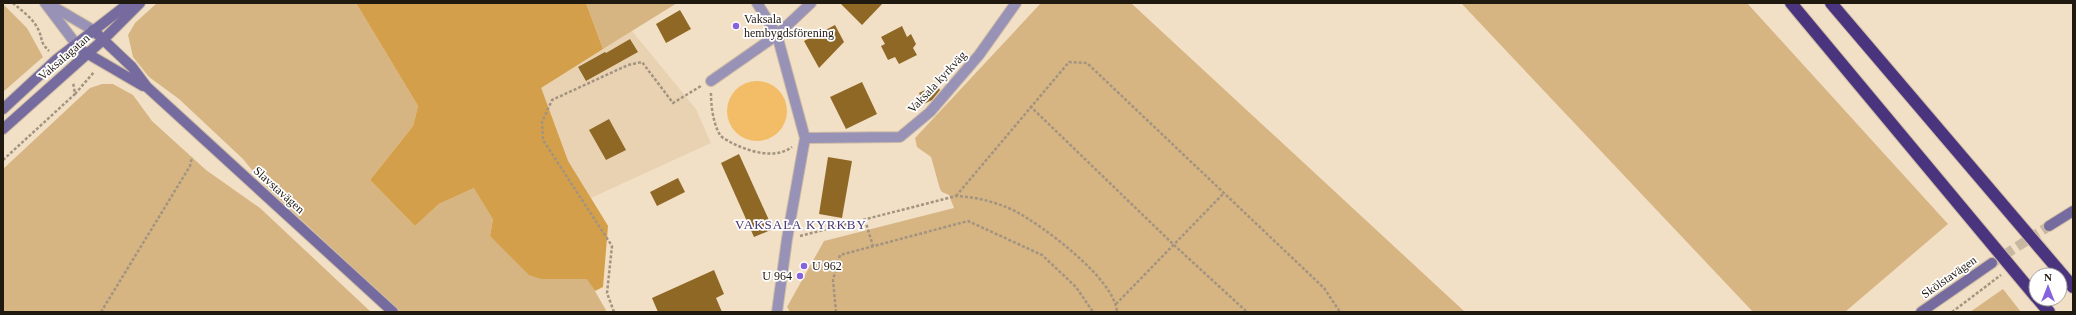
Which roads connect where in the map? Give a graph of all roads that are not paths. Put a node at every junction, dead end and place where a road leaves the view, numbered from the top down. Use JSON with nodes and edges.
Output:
{"nodes":[{"id":1,"x":46,"y":3,"type":"edge"},
{"id":2,"x":129,"y":3,"type":"edge"},
{"id":3,"x":140,"y":3,"type":"edge"},
{"id":4,"x":757,"y":3,"type":"edge"},
{"id":5,"x":811,"y":3,"type":"edge"},
{"id":6,"x":1016,"y":3,"type":"edge"},
{"id":7,"x":1791,"y":3,"type":"edge"},
{"id":8,"x":1831,"y":3,"type":"edge"},
{"id":9,"x":93,"y":30,"type":"junction"},
{"id":10,"x":777,"y":35,"type":"junction"},
{"id":11,"x":104,"y":39,"type":"junction"},
{"id":12,"x":76,"y":44,"type":"junction"},
{"id":13,"x":86,"y":54,"type":"junction"},
{"id":14,"x":711,"y":81,"type":"road end"},
{"id":15,"x":147,"y":88,"type":"junction"},
{"id":16,"x":3,"y":108,"type":"edge"},
{"id":17,"x":3,"y":129,"type":"edge"},
{"id":18,"x":805,"y":138,"type":"junction"},
{"id":19,"x":2073,"y":211,"type":"edge"},
{"id":20,"x":2048,"y":226,"type":"tunnel mouth"},
{"id":21,"x":1992,"y":263,"type":"tunnel mouth"},
{"id":22,"x":2028,"y":287,"type":"edge"},
{"id":23,"x":2073,"y":287,"type":"edge"},
{"id":24,"x":393,"y":312,"type":"edge"},
{"id":25,"x":777,"y":312,"type":"edge"},
{"id":26,"x":1921,"y":312,"type":"edge"}],
"edges":[{"from":1,"to":9,"type":"street"},
{"from":1,"to":12,"type":"street"},
{"from":2,"to":9,"type":"street","name":"Vaksalagatan"},
{"from":3,"to":11,"type":"street","name":"Vaksalagatan"},
{"from":4,"to":10,"type":"street"},
{"from":5,"to":10,"type":"street"},
{"from":6,"to":18,"type":"street","name":"Vaksala kyrkväg"},
{"from":7,"to":22,"type":"highway"},
{"from":8,"to":23,"type":"highway"},
{"from":9,"to":11,"type":"street","name":"Slavstavägen"},
{"from":9,"to":12,"type":"street","name":"Vaksalagatan"},
{"from":10,"to":14,"type":"street"},
{"from":10,"to":18,"type":"street"},
{"from":11,"to":13,"type":"street","name":"Vaksalagatan"},
{"from":11,"to":15,"type":"street","name":"Slavstavägen"},
{"from":12,"to":13,"type":"street","name":"Slavstavägen"},
{"from":12,"to":16,"type":"street","name":"Vaksalagatan"},
{"from":13,"to":15,"type":"street","name":"Slavstavägen"},
{"from":13,"to":17,"type":"street","name":"Vaksalagatan"},
{"from":15,"to":24,"type":"street","name":"Slavstavägen"},
{"from":18,"to":25,"type":"street"},
{"from":19,"to":20,"type":"street"},
{"from":21,"to":26,"type":"street","name":"Skölstavägen"}]}
